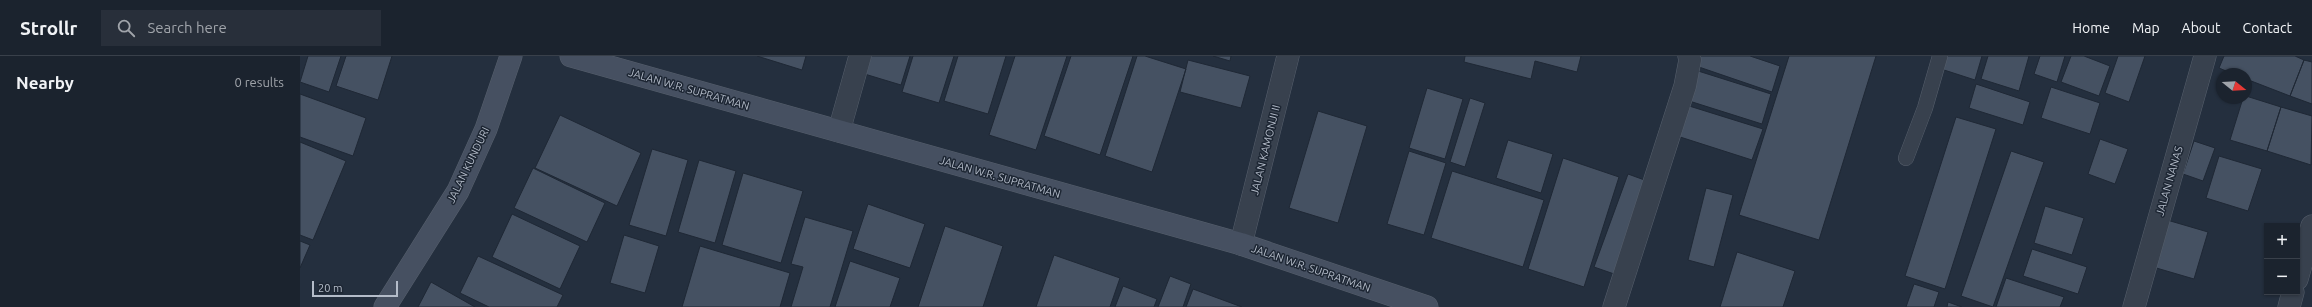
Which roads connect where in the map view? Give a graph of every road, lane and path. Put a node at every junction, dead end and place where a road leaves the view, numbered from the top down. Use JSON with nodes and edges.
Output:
{"nodes":[{"id":1,"x":511,"y":56,"type":"edge"},
{"id":2,"x":571,"y":56,"type":"edge"},
{"id":3,"x":860,"y":56,"type":"edge"},
{"id":4,"x":1288,"y":56,"type":"edge"},
{"id":5,"x":1688,"y":56,"type":"edge"},
{"id":6,"x":1940,"y":56,"type":"edge"},
{"id":7,"x":2205,"y":56,"type":"edge"},
{"id":8,"x":839,"y":131,"type":"junction"},
{"id":9,"x":1906,"y":158,"type":"dead end"},
{"id":10,"x":2312,"y":226,"type":"edge"},
{"id":11,"x":1241,"y":244,"type":"junction"},
{"id":12,"x":2300,"y":268,"type":"edge"},
{"id":13,"x":2292,"y":295,"type":"edge"},
{"id":14,"x":385,"y":307,"type":"edge"},
{"id":15,"x":1427,"y":307,"type":"edge"},
{"id":16,"x":1614,"y":307,"type":"edge"},
{"id":17,"x":2134,"y":307,"type":"edge"},
{"id":18,"x":2289,"y":307,"type":"edge"}],
"edges":[{"from":1,"to":14,"type":"street","name":"JALAN KUNDURI"},
{"from":2,"to":8,"type":"street","name":"JALAN W.R. SUPRATMAN"},
{"from":3,"to":8,"type":"street"},
{"from":4,"to":11,"type":"street","name":"JALAN KAMONJI II"},
{"from":5,"to":16,"type":"street"},
{"from":6,"to":9,"type":"lane"},
{"from":7,"to":17,"type":"street","name":"JALAN NANAS"},
{"from":8,"to":11,"type":"street","name":"JALAN W.R. SUPRATMAN"},
{"from":10,"to":12,"type":"street"},
{"from":11,"to":15,"type":"street","name":"JALAN W.R. SUPRATMAN"},
{"from":13,"to":18,"type":"street"}]}
